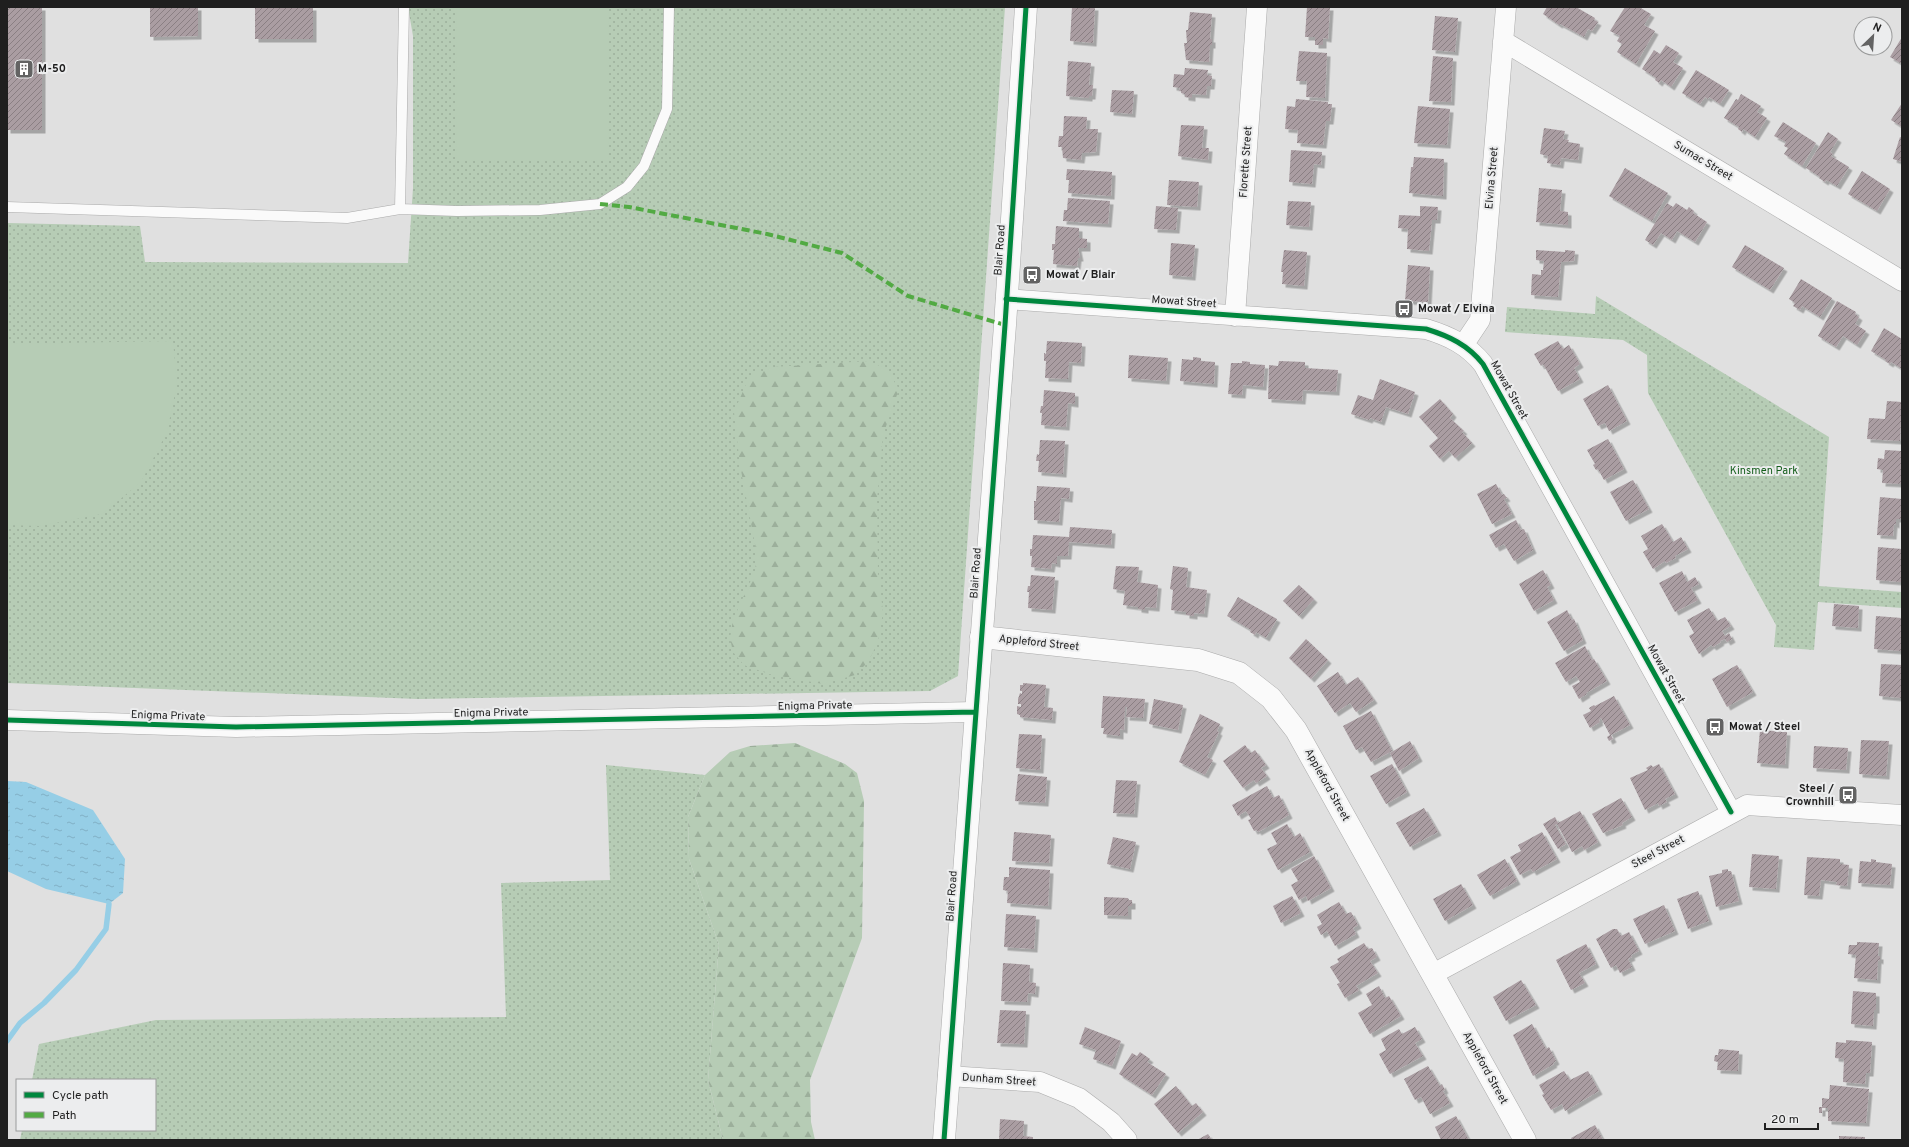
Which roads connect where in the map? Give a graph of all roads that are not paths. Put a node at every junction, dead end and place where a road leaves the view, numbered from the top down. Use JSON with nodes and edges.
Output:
{"nodes":[{"id":1,"x":404,"y":7,"type":"edge"},
{"id":2,"x":670,"y":7,"type":"edge"},
{"id":3,"x":1026,"y":7,"type":"edge"},
{"id":4,"x":1257,"y":7,"type":"edge"},
{"id":5,"x":1506,"y":7,"type":"edge"},
{"id":6,"x":1503,"y":41,"type":"junction"},
{"id":7,"x":7,"y":207,"type":"edge"},
{"id":8,"x":400,"y":209,"type":"junction"},
{"id":9,"x":1902,"y":281,"type":"edge"},
{"id":10,"x":1006,"y":299,"type":"junction"},
{"id":11,"x":1235,"y":316,"type":"junction"},
{"id":12,"x":1464,"y":344,"type":"junction"},
{"id":13,"x":981,"y":637,"type":"junction"},
{"id":14,"x":975,"y":712,"type":"junction"},
{"id":15,"x":7,"y":720,"type":"edge"},
{"id":16,"x":1731,"y":812,"type":"junction"},
{"id":17,"x":1902,"y":815,"type":"edge"},
{"id":18,"x":1433,"y":974,"type":"junction"},
{"id":19,"x":948,"y":1076,"type":"junction"},
{"id":20,"x":944,"y":1140,"type":"edge"},
{"id":21,"x":1127,"y":1140,"type":"edge"},
{"id":22,"x":1525,"y":1140,"type":"edge"}],
"edges":[{"from":1,"to":8,"type":"lane"},
{"from":2,"to":8,"type":"lane"},
{"from":3,"to":10,"type":"main road","name":"Blair Road"},
{"from":4,"to":11,"type":"street","name":"Florette Street"},
{"from":5,"to":6,"type":"street","name":"Elvina Street"},
{"from":6,"to":9,"type":"street","name":"Sumac Street"},
{"from":6,"to":12,"type":"street","name":"Elvina Street"},
{"from":7,"to":8,"type":"lane"},
{"from":10,"to":11,"type":"street","name":"Mowat Street"},
{"from":10,"to":13,"type":"main road","name":"Blair Road"},
{"from":11,"to":12,"type":"street","name":"Mowat Street"},
{"from":12,"to":16,"type":"street","name":"Mowat Street"},
{"from":13,"to":14,"type":"main road","name":"Blair Road"},
{"from":13,"to":18,"type":"main road","name":"Appleford Street"},
{"from":14,"to":15,"type":"street","name":"Enigma Private"},
{"from":14,"to":19,"type":"main road","name":"Blair Road"},
{"from":16,"to":17,"type":"street","name":"Steel Street"},
{"from":16,"to":18,"type":"street","name":"Steel Street"},
{"from":18,"to":22,"type":"main road","name":"Appleford Street"},
{"from":19,"to":20,"type":"main road","name":"Blair Road"},
{"from":19,"to":21,"type":"street","name":"Dunham Street"}]}
